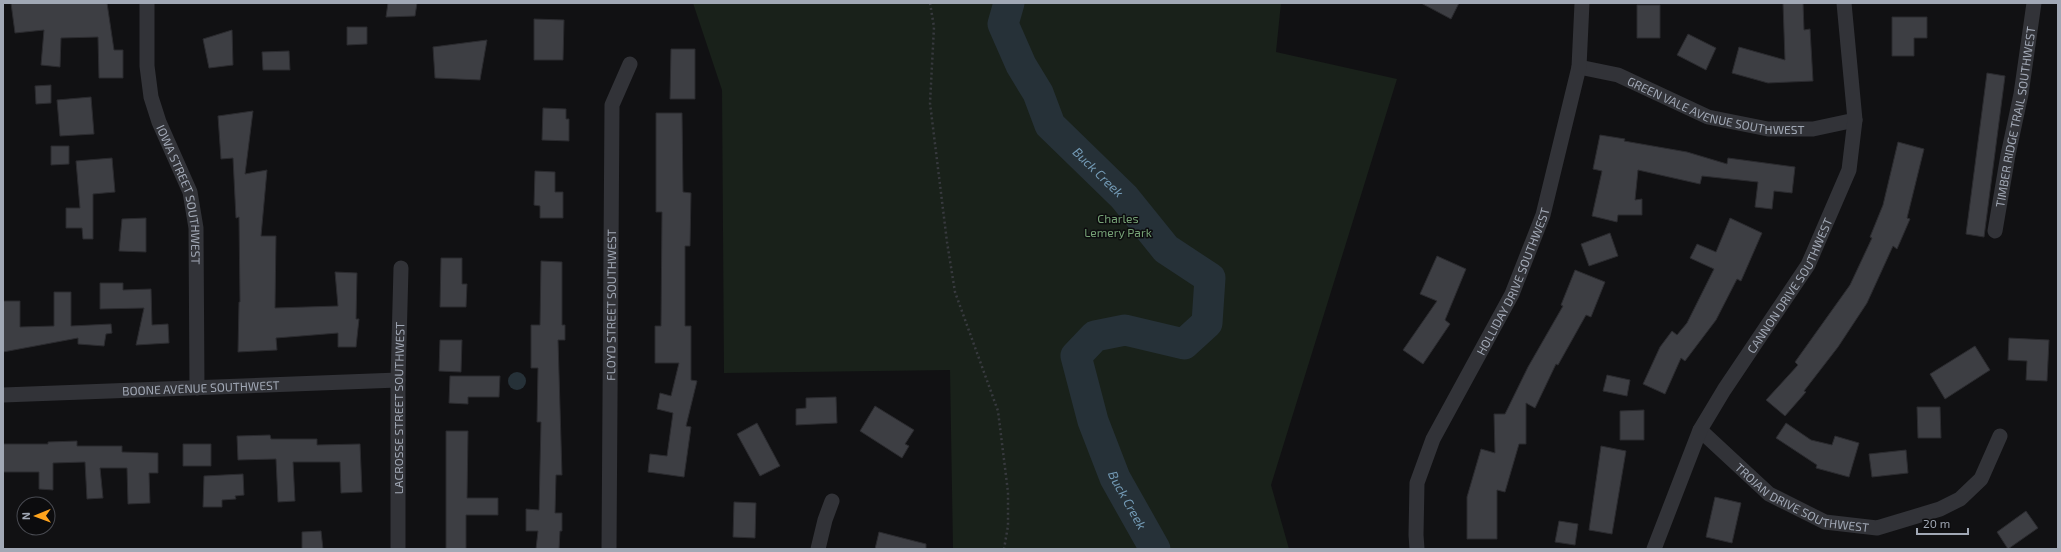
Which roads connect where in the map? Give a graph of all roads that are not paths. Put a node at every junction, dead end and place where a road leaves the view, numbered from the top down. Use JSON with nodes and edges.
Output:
{"nodes":[{"id":1,"x":147,"y":3,"type":"edge"},
{"id":2,"x":1582,"y":3,"type":"edge"},
{"id":3,"x":1844,"y":3,"type":"edge"},
{"id":4,"x":2034,"y":3,"type":"edge"},
{"id":5,"x":630,"y":64,"type":"dead end"},
{"id":6,"x":1580,"y":67,"type":"junction"},
{"id":7,"x":1854,"y":120,"type":"junction"},
{"id":8,"x":1995,"y":231,"type":"dead end"},
{"id":9,"x":401,"y":268,"type":"dead end"},
{"id":10,"x":398,"y":380,"type":"junction"},
{"id":11,"x":197,"y":388,"type":"junction"},
{"id":12,"x":3,"y":395,"type":"edge"},
{"id":13,"x":1700,"y":430,"type":"junction"},
{"id":14,"x":2000,"y":436,"type":"dead end"},
{"id":15,"x":832,"y":501,"type":"dead end"},
{"id":16,"x":398,"y":549,"type":"edge"},
{"id":17,"x":609,"y":549,"type":"edge"},
{"id":18,"x":818,"y":549,"type":"edge"},
{"id":19,"x":1417,"y":549,"type":"edge"},
{"id":20,"x":1654,"y":549,"type":"edge"}],
"edges":[{"from":1,"to":11,"type":"street","name":"IOWA STREET SOUTHWEST"},
{"from":2,"to":6,"type":"street","name":"HOLLIDAY DRIVE SOUTHWEST"},
{"from":3,"to":7,"type":"street","name":"CANNON DRIVE SOUTHWEST"},
{"from":4,"to":8,"type":"street","name":"TIMBER RIDGE TRAIL SOUTHWEST"},
{"from":5,"to":17,"type":"street","name":"FLOYD STREET SOUTHWEST"},
{"from":6,"to":7,"type":"street","name":"GREEN VALE AVENUE SOUTHWEST"},
{"from":6,"to":19,"type":"street","name":"HOLLIDAY DRIVE SOUTHWEST"},
{"from":7,"to":13,"type":"street","name":"CANNON DRIVE SOUTHWEST"},
{"from":9,"to":10,"type":"street","name":"LACROSSE STREET SOUTHWEST"},
{"from":10,"to":11,"type":"street","name":"BOONE AVENUE SOUTHWEST"},
{"from":10,"to":16,"type":"street","name":"LACROSSE STREET SOUTHWEST"},
{"from":11,"to":12,"type":"street","name":"BOONE AVENUE SOUTHWEST"},
{"from":13,"to":14,"type":"street","name":"TROJAN DRIVE SOUTHWEST"},
{"from":13,"to":20,"type":"street","name":"CANNON DRIVE SOUTHWEST"},
{"from":15,"to":18,"type":"street"}]}
